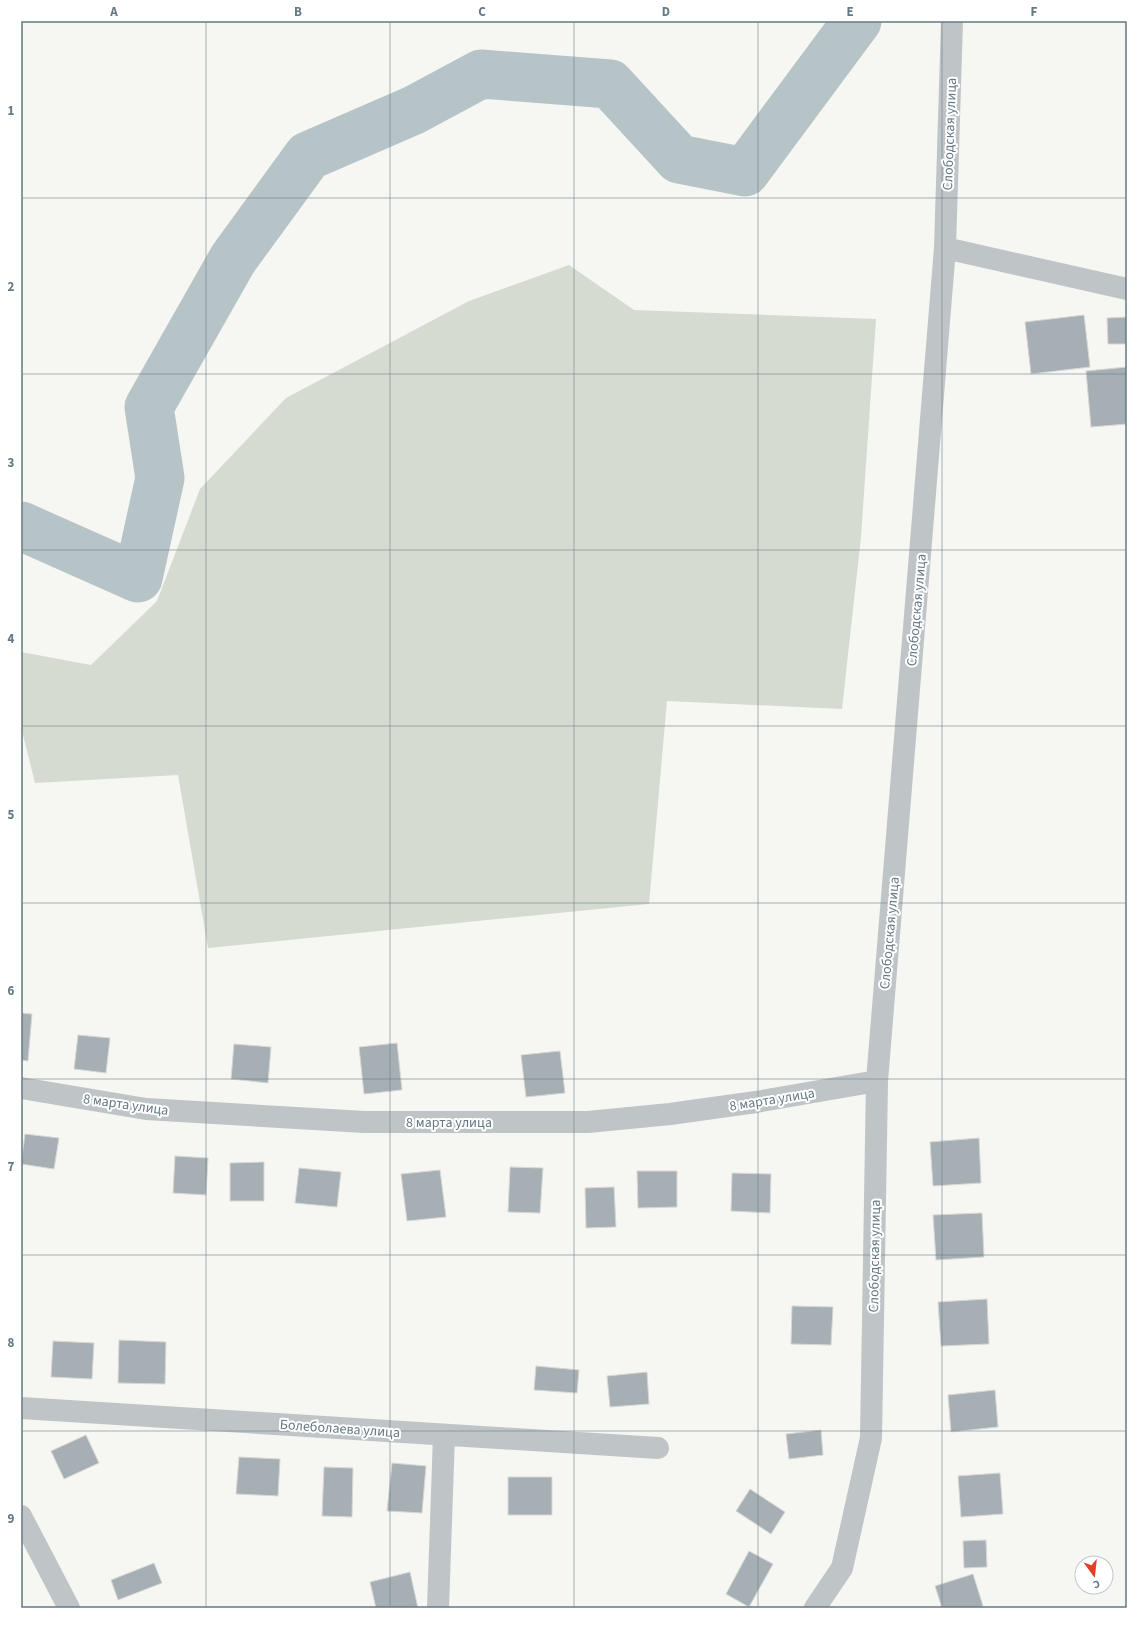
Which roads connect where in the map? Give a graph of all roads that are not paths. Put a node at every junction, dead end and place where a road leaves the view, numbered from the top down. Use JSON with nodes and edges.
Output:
{"nodes":[{"id":1,"x":952,"y":21,"type":"edge"},
{"id":2,"x":945,"y":248,"type":"junction"},
{"id":3,"x":1127,"y":289,"type":"edge"},
{"id":4,"x":877,"y":1081,"type":"junction"},
{"id":5,"x":21,"y":1088,"type":"edge"},
{"id":6,"x":21,"y":1408,"type":"edge"},
{"id":7,"x":444,"y":1434,"type":"junction"},
{"id":8,"x":658,"y":1448,"type":"dead end"},
{"id":9,"x":21,"y":1516,"type":"edge"},
{"id":10,"x":69,"y":1608,"type":"edge"},
{"id":11,"x":438,"y":1608,"type":"edge"},
{"id":12,"x":815,"y":1608,"type":"edge"}],
"edges":[{"from":1,"to":2,"type":"street","name":"Слободская улица"},
{"from":2,"to":3,"type":"street"},
{"from":2,"to":4,"type":"street","name":"Слободская улица"},
{"from":4,"to":5,"type":"street","name":"8 марта улица"},
{"from":4,"to":12,"type":"street","name":"Слободская улица"},
{"from":6,"to":7,"type":"street","name":"Болеболаева улица"},
{"from":7,"to":8,"type":"street","name":"Болеболаева улица"},
{"from":7,"to":11,"type":"street"},
{"from":9,"to":10,"type":"street"}]}
